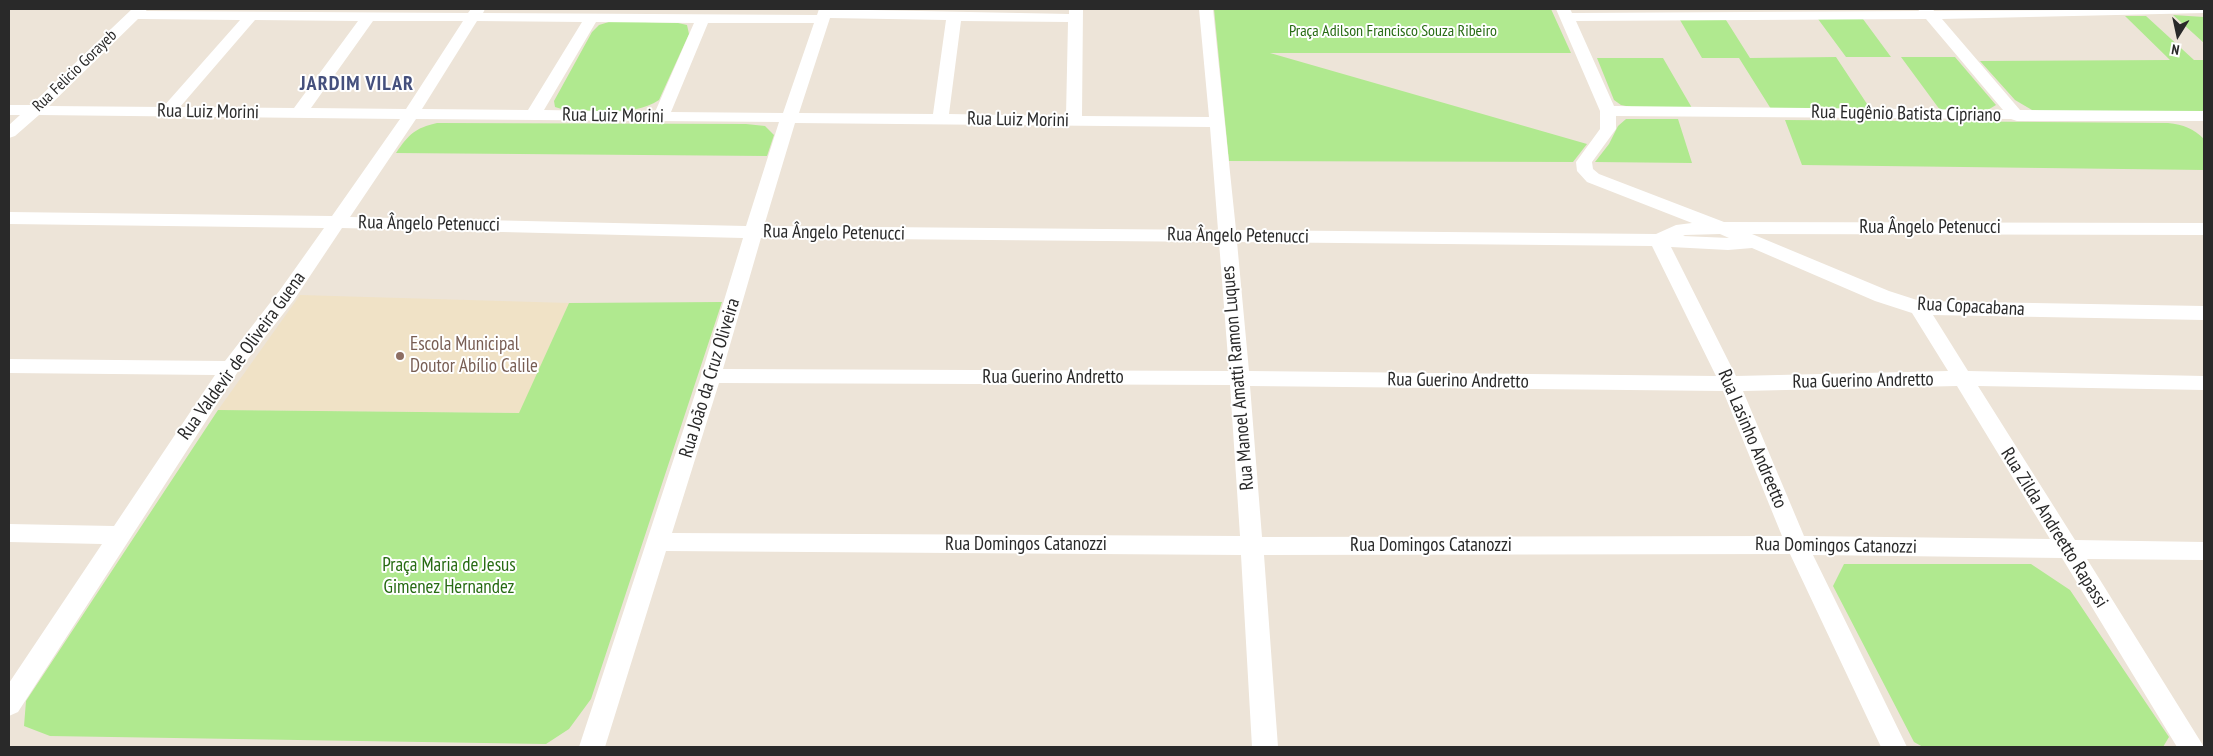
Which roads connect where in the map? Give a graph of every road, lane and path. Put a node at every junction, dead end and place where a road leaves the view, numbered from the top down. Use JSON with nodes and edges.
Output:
{"nodes":[{"id":1,"x":1206,"y":9,"type":"edge"},
{"id":2,"x":2204,"y":10,"type":"edge"},
{"id":3,"x":137,"y":12,"type":"edge"},
{"id":4,"x":476,"y":12,"type":"edge"},
{"id":5,"x":1928,"y":12,"type":"edge"},
{"id":6,"x":1565,"y":13,"type":"edge"},
{"id":7,"x":825,"y":14,"type":"edge"},
{"id":8,"x":1075,"y":14,"type":"edge"},
{"id":9,"x":252,"y":15,"type":"junction"},
{"id":10,"x":369,"y":16,"type":"junction"},
{"id":11,"x":954,"y":16,"type":"junction"},
{"id":12,"x":592,"y":17,"type":"junction"},
{"id":13,"x":704,"y":18,"type":"junction"},
{"id":14,"x":9,"y":110,"type":"edge"},
{"id":15,"x":35,"y":110,"type":"junction"},
{"id":16,"x":168,"y":111,"type":"junction"},
{"id":17,"x":1608,"y":111,"type":"junction"},
{"id":18,"x":299,"y":113,"type":"junction"},
{"id":19,"x":410,"y":114,"type":"junction"},
{"id":20,"x":533,"y":115,"type":"junction"},
{"id":21,"x":661,"y":116,"type":"junction"},
{"id":22,"x":2016,"y":116,"type":"junction"},
{"id":23,"x":2198,"y":116,"type":"edge"},
{"id":24,"x":789,"y":118,"type":"junction"},
{"id":25,"x":940,"y":119,"type":"junction"},
{"id":26,"x":1074,"y":121,"type":"junction"},
{"id":27,"x":1218,"y":122,"type":"junction"},
{"id":28,"x":2204,"y":128,"type":"edge"},
{"id":29,"x":9,"y":132,"type":"edge"},
{"id":30,"x":9,"y":218,"type":"edge"},
{"id":31,"x":337,"y":222,"type":"junction"},
{"id":32,"x":1722,"y":228,"type":"junction"},
{"id":33,"x":2204,"y":229,"type":"edge"},
{"id":34,"x":755,"y":232,"type":"junction"},
{"id":35,"x":1226,"y":236,"type":"junction"},
{"id":36,"x":1658,"y":240,"type":"junction"},
{"id":37,"x":1756,"y":242,"type":"junction"},
{"id":38,"x":1919,"y":308,"type":"junction"},
{"id":39,"x":2204,"y":313,"type":"edge"},
{"id":40,"x":9,"y":366,"type":"edge"},
{"id":41,"x":230,"y":368,"type":"junction"},
{"id":42,"x":711,"y":376,"type":"junction"},
{"id":43,"x":1238,"y":378,"type":"junction"},
{"id":44,"x":1962,"y":378,"type":"junction"},
{"id":45,"x":2204,"y":383,"type":"edge"},
{"id":46,"x":1730,"y":384,"type":"junction"},
{"id":47,"x":9,"y":533,"type":"edge"},
{"id":48,"x":118,"y":535,"type":"junction"},
{"id":49,"x":659,"y":542,"type":"junction"},
{"id":50,"x":1797,"y":545,"type":"junction"},
{"id":51,"x":1252,"y":546,"type":"junction"},
{"id":52,"x":2068,"y":550,"type":"junction"},
{"id":53,"x":2204,"y":551,"type":"edge"},
{"id":54,"x":9,"y":704,"type":"edge"},
{"id":55,"x":592,"y":747,"type":"edge"},
{"id":56,"x":1265,"y":747,"type":"edge"},
{"id":57,"x":1894,"y":747,"type":"edge"},
{"id":58,"x":2191,"y":747,"type":"edge"}],
"edges":[{"from":1,"to":27,"type":"street","name":"Rua Manoel Amatti Ramon Luques"},
{"from":2,"to":5,"type":"street"},
{"from":3,"to":9,"type":"street"},
{"from":3,"to":15,"type":"street","name":"Rua Felicio Gorayeb"},
{"from":4,"to":10,"type":"street"},
{"from":4,"to":12,"type":"street"},
{"from":4,"to":19,"type":"street","name":"Rua Valdevir de Oliveira Guena"},
{"from":5,"to":6,"type":"street"},
{"from":5,"to":22,"type":"street"},
{"from":6,"to":17,"type":"street"},
{"from":7,"to":11,"type":"street"},
{"from":7,"to":13,"type":"street"},
{"from":7,"to":24,"type":"street","name":"Rua João da Cruz Oliveira"},
{"from":8,"to":11,"type":"street"},
{"from":8,"to":26,"type":"street"},
{"from":9,"to":10,"type":"street"},
{"from":9,"to":16,"type":"street"},
{"from":10,"to":18,"type":"street"},
{"from":11,"to":25,"type":"street"},
{"from":12,"to":13,"type":"street"},
{"from":12,"to":20,"type":"street"},
{"from":13,"to":21,"type":"street"},
{"from":14,"to":15,"type":"street","name":"Rua Luiz Morini"},
{"from":15,"to":16,"type":"street","name":"Rua Luiz Morini"},
{"from":15,"to":29,"type":"street","name":"Rua Felicio Gorayeb"},
{"from":16,"to":18,"type":"street","name":"Rua Luiz Morini"},
{"from":17,"to":22,"type":"street","name":"Rua Eugênio Batista Cipriano"},
{"from":17,"to":32,"type":"street","name":"Rua Copacabana"},
{"from":18,"to":19,"type":"street","name":"Rua Luiz Morini"},
{"from":19,"to":20,"type":"street","name":"Rua Luiz Morini"},
{"from":19,"to":31,"type":"street","name":"Rua Valdevir de Oliveira Guena"},
{"from":20,"to":21,"type":"street","name":"Rua Luiz Morini"},
{"from":21,"to":24,"type":"street","name":"Rua Luiz Morini"},
{"from":22,"to":23,"type":"street","name":"Rua Eugênio Batista Cipriano"},
{"from":23,"to":28,"type":"street"},
{"from":24,"to":25,"type":"street","name":"Rua Luiz Morini"},
{"from":24,"to":34,"type":"street","name":"Rua João da Cruz Oliveira"},
{"from":25,"to":26,"type":"street","name":"Rua Luiz Morini"},
{"from":26,"to":27,"type":"street","name":"Rua Luiz Morini"},
{"from":27,"to":35,"type":"street","name":"Rua Manoel Amatti Ramon Luques"},
{"from":30,"to":31,"type":"street","name":"Rua Ângelo Petenucci"},
{"from":31,"to":34,"type":"street","name":"Rua Ângelo Petenucci"},
{"from":31,"to":41,"type":"street","name":"Rua Valdevir de Oliveira Guena"},
{"from":32,"to":33,"type":"street","name":"Rua Ângelo Petenucci"},
{"from":32,"to":36,"type":"street","name":"Rua Ângelo Petenucci"},
{"from":32,"to":37,"type":"street","name":"Rua Copacabana"},
{"from":34,"to":35,"type":"street","name":"Rua Ângelo Petenucci"},
{"from":34,"to":42,"type":"street","name":"Rua João da Cruz Oliveira"},
{"from":35,"to":36,"type":"street","name":"Rua Ângelo Petenucci"},
{"from":35,"to":43,"type":"street","name":"Rua Manoel Amatti Ramon Luques"},
{"from":36,"to":37,"type":"street","name":"Rua Ângelo Petenucci"},
{"from":36,"to":46,"type":"street","name":"Rua Lasinho Andreetto"},
{"from":37,"to":38,"type":"street","name":"Rua Copacabana"},
{"from":38,"to":39,"type":"street","name":"Rua Copacabana"},
{"from":38,"to":44,"type":"street","name":"Rua Zilda Andreetto Rapassi"},
{"from":40,"to":41,"type":"street"},
{"from":41,"to":48,"type":"street","name":"Rua Valdevir de Oliveira Guena"},
{"from":42,"to":43,"type":"street","name":"Rua Guerino Andretto"},
{"from":42,"to":49,"type":"street","name":"Rua João da Cruz Oliveira"},
{"from":43,"to":46,"type":"street","name":"Rua Guerino Andretto"},
{"from":43,"to":51,"type":"street","name":"Rua Manoel Amatti Ramon Luques"},
{"from":44,"to":45,"type":"street","name":"Rua Guerino Andretto"},
{"from":44,"to":46,"type":"street","name":"Rua Guerino Andretto"},
{"from":44,"to":52,"type":"street","name":"Rua Zilda Andreetto Rapassi"},
{"from":46,"to":50,"type":"street","name":"Rua Lasinho Andreetto"},
{"from":47,"to":48,"type":"street"},
{"from":48,"to":54,"type":"street","name":"Rua Valdevir de Oliveira Guena"},
{"from":49,"to":51,"type":"street","name":"Rua Domingos Catanozzi"},
{"from":49,"to":55,"type":"street","name":"Rua João da Cruz Oliveira"},
{"from":50,"to":51,"type":"street","name":"Rua Domingos Catanozzi"},
{"from":50,"to":52,"type":"street","name":"Rua Domingos Catanozzi"},
{"from":50,"to":57,"type":"street","name":"Rua Lasinho Andreetto"},
{"from":51,"to":56,"type":"street","name":"Rua Manoel Amatti Ramon Luques"},
{"from":52,"to":53,"type":"street","name":"Rua Domingos Catanozzi"},
{"from":52,"to":58,"type":"street","name":"Rua Zilda Andreetto Rapassi"}]}
